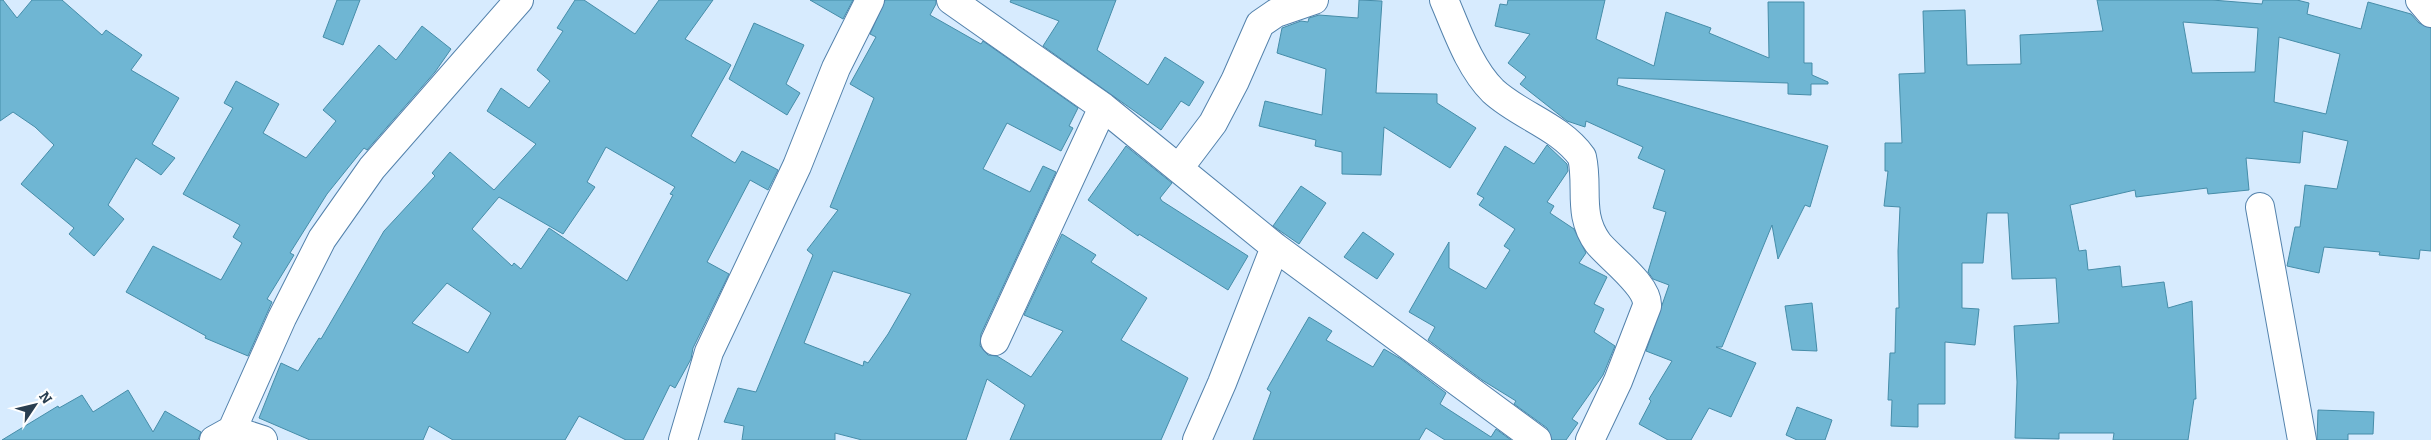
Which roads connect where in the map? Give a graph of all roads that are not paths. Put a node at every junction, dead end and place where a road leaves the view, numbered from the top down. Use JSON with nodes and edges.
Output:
{"nodes":[{"id":1,"x":519,"y":0,"type":"edge"},
{"id":2,"x":870,"y":0,"type":"edge"},
{"id":3,"x":951,"y":0,"type":"edge"},
{"id":4,"x":1314,"y":0,"type":"edge"},
{"id":5,"x":1444,"y":0,"type":"edge"},
{"id":6,"x":2420,"y":0,"type":"edge"},
{"id":7,"x":2431,"y":13,"type":"edge"},
{"id":8,"x":1103,"y":106,"type":"junction"},
{"id":9,"x":1178,"y":168,"type":"junction"},
{"id":10,"x":2260,"y":207,"type":"dead end"},
{"id":11,"x":1275,"y":247,"type":"junction"},
{"id":12,"x":996,"y":341,"type":"dead end"},
{"id":13,"x":223,"y":435,"type":"edge"},
{"id":14,"x":263,"y":440,"type":"edge"},
{"id":15,"x":683,"y":440,"type":"edge"},
{"id":16,"x":1197,"y":440,"type":"edge"},
{"id":17,"x":1537,"y":440,"type":"edge"},
{"id":18,"x":1590,"y":440,"type":"edge"},
{"id":19,"x":2302,"y":440,"type":"edge"}],
"edges":[{"from":1,"to":13,"type":"street"},
{"from":2,"to":15,"type":"street"},
{"from":3,"to":8,"type":"street"},
{"from":4,"to":9,"type":"street"},
{"from":5,"to":18,"type":"street"},
{"from":6,"to":7,"type":"street"},
{"from":8,"to":9,"type":"street"},
{"from":8,"to":12,"type":"street"},
{"from":9,"to":11,"type":"street"},
{"from":10,"to":19,"type":"street"},
{"from":11,"to":16,"type":"street"},
{"from":11,"to":17,"type":"street"},
{"from":13,"to":14,"type":"street"}]}
